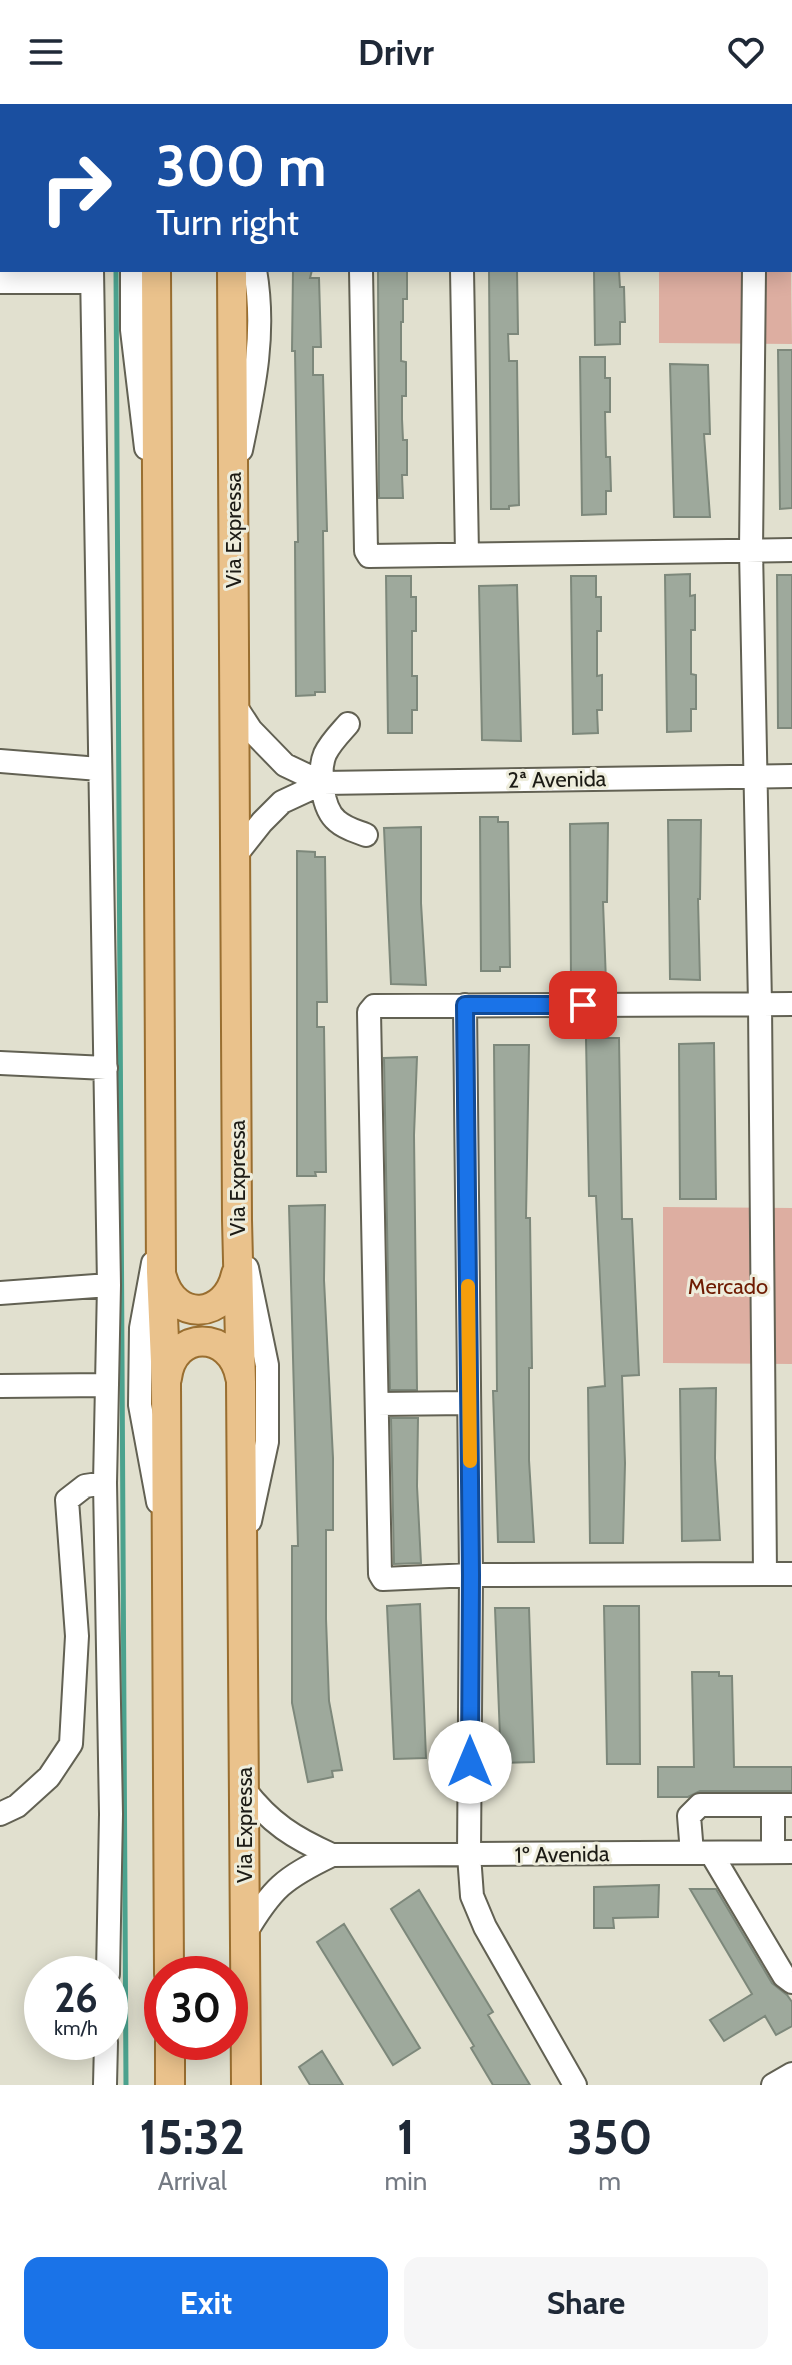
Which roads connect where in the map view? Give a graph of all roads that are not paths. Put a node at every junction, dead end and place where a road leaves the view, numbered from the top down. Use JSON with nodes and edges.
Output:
{"nodes":[{"id":1,"x":132,"y":272,"type":"edge"},
{"id":2,"x":156,"y":272,"type":"edge"},
{"id":3,"x":232,"y":272,"type":"edge"},
{"id":4,"x":255,"y":272,"type":"edge"},
{"id":5,"x":361,"y":272,"type":"edge"},
{"id":6,"x":462,"y":272,"type":"edge"},
{"id":7,"x":754,"y":272,"type":"edge"},
{"id":8,"x":92,"y":276,"type":"edge"},
{"id":9,"x":0,"y":282,"type":"edge"},
{"id":10,"x":233,"y":486,"type":"junction"},
{"id":11,"x":157,"y":541,"type":"junction"},
{"id":12,"x":751,"y":550,"type":"junction"},
{"id":13,"x":792,"y":550,"type":"edge"},
{"id":14,"x":467,"y":554,"type":"junction"},
{"id":15,"x":234,"y":704,"type":"junction"},
{"id":16,"x":348,"y":724,"type":"dead end"},
{"id":17,"x":0,"y":761,"type":"edge"},
{"id":18,"x":99,"y":769,"type":"junction"},
{"id":19,"x":757,"y":776,"type":"junction"},
{"id":20,"x":792,"y":776,"type":"edge"},
{"id":21,"x":323,"y":783,"type":"junction"},
{"id":22,"x":366,"y":835,"type":"dead end"},
{"id":23,"x":235,"y":856,"type":"junction"},
{"id":24,"x":760,"y":1004,"type":"junction"},
{"id":25,"x":792,"y":1004,"type":"edge"},
{"id":26,"x":465,"y":1005,"type":"junction"},
{"id":27,"x":0,"y":1063,"type":"edge"},
{"id":28,"x":106,"y":1068,"type":"junction"},
{"id":29,"x":161,"y":1218,"type":"junction"},
{"id":30,"x":237,"y":1220,"type":"junction"},
{"id":31,"x":237,"y":1270,"type":"junction"},
{"id":32,"x":161,"y":1272,"type":"junction"},
{"id":33,"x":109,"y":1285,"type":"junction"},
{"id":34,"x":0,"y":1293,"type":"edge"},
{"id":35,"x":241,"y":1382,"type":"junction"},
{"id":36,"x":166,"y":1384,"type":"junction"},
{"id":37,"x":107,"y":1385,"type":"junction"},
{"id":38,"x":0,"y":1386,"type":"edge"},
{"id":39,"x":469,"y":1403,"type":"junction"},
{"id":40,"x":377,"y":1404,"type":"junction"},
{"id":41,"x":105,"y":1483,"type":"junction"},
{"id":42,"x":167,"y":1552,"type":"junction"},
{"id":43,"x":243,"y":1558,"type":"junction"},
{"id":44,"x":765,"y":1574,"type":"junction"},
{"id":45,"x":792,"y":1574,"type":"edge"},
{"id":46,"x":471,"y":1575,"type":"junction"},
{"id":47,"x":244,"y":1789,"type":"junction"},
{"id":48,"x":783,"y":1805,"type":"edge"},
{"id":49,"x":0,"y":1814,"type":"edge"},
{"id":50,"x":783,"y":1852,"type":"edge"},
{"id":51,"x":702,"y":1853,"type":"junction"},
{"id":52,"x":332,"y":1855,"type":"junction"},
{"id":53,"x":469,"y":1855,"type":"junction"},
{"id":54,"x":245,"y":1934,"type":"junction"},
{"id":55,"x":108,"y":1956,"type":"edge"},
{"id":56,"x":169,"y":1956,"type":"edge"},
{"id":57,"x":792,"y":1982,"type":"edge"},
{"id":58,"x":106,"y":2060,"type":"edge"},
{"id":59,"x":170,"y":2060,"type":"edge"},
{"id":60,"x":792,"y":2074,"type":"edge"},
{"id":61,"x":105,"y":2085,"type":"edge"},
{"id":62,"x":170,"y":2085,"type":"edge"},
{"id":63,"x":246,"y":2085,"type":"edge"},
{"id":64,"x":575,"y":2085,"type":"edge"},
{"id":65,"x":773,"y":2085,"type":"edge"}],
"edges":[{"from":1,"to":11,"type":"street"},
{"from":2,"to":11,"type":"main road"},
{"from":3,"to":10,"type":"main road","name":"Via Expressa"},
{"from":4,"to":10,"type":"street"},
{"from":5,"to":14,"type":"street"},
{"from":6,"to":14,"type":"street"},
{"from":7,"to":12,"type":"street"},
{"from":8,"to":9,"type":"street"},
{"from":8,"to":18,"type":"street"},
{"from":10,"to":15,"type":"main road","name":"Via Expressa"},
{"from":11,"to":29,"type":"main road"},
{"from":12,"to":13,"type":"street"},
{"from":12,"to":14,"type":"street"},
{"from":12,"to":19,"type":"street"},
{"from":15,"to":21,"type":"street"},
{"from":15,"to":23,"type":"main road","name":"Via Expressa"},
{"from":16,"to":21,"type":"street"},
{"from":17,"to":18,"type":"street"},
{"from":18,"to":28,"type":"street"},
{"from":19,"to":20,"type":"street","name":"2ª Avenida"},
{"from":19,"to":21,"type":"street","name":"2ª Avenida"},
{"from":19,"to":24,"type":"street"},
{"from":21,"to":22,"type":"street"},
{"from":21,"to":23,"type":"street"},
{"from":23,"to":30,"type":"main road","name":"Via Expressa"},
{"from":24,"to":25,"type":"street"},
{"from":24,"to":26,"type":"street"},
{"from":24,"to":44,"type":"street"},
{"from":26,"to":39,"type":"street"},
{"from":26,"to":40,"type":"street"},
{"from":27,"to":28,"type":"street"},
{"from":28,"to":33,"type":"street"},
{"from":29,"to":32,"type":"main road"},
{"from":29,"to":42,"type":"street"},
{"from":30,"to":31,"type":"main road","name":"Via Expressa"},
{"from":30,"to":43,"type":"street"},
{"from":31,"to":32,"type":"main road"},
{"from":31,"to":35,"type":"main road","name":"Via Expressa"},
{"from":32,"to":36,"type":"main road"},
{"from":33,"to":34,"type":"street"},
{"from":33,"to":37,"type":"street"},
{"from":35,"to":36,"type":"main road"},
{"from":35,"to":43,"type":"main road","name":"Via Expressa"},
{"from":36,"to":42,"type":"main road"},
{"from":37,"to":38,"type":"street"},
{"from":37,"to":41,"type":"street"},
{"from":39,"to":40,"type":"street"},
{"from":39,"to":46,"type":"street"},
{"from":40,"to":46,"type":"street"},
{"from":41,"to":49,"type":"street"},
{"from":41,"to":55,"type":"street"},
{"from":42,"to":56,"type":"main road"},
{"from":43,"to":47,"type":"main road","name":"Via Expressa"},
{"from":44,"to":45,"type":"street"},
{"from":44,"to":46,"type":"street"},
{"from":46,"to":53,"type":"street"},
{"from":47,"to":52,"type":"street"},
{"from":47,"to":54,"type":"main road","name":"Via Expressa"},
{"from":48,"to":50,"type":"street"},
{"from":48,"to":51,"type":"street"},
{"from":50,"to":51,"type":"street","name":"1º Avenida"},
{"from":51,"to":53,"type":"street","name":"1º Avenida"},
{"from":51,"to":57,"type":"street"},
{"from":52,"to":53,"type":"street","name":"1º Avenida"},
{"from":52,"to":54,"type":"street"},
{"from":53,"to":64,"type":"street"},
{"from":54,"to":63,"type":"main road","name":"Via Expressa"},
{"from":58,"to":61,"type":"street"},
{"from":59,"to":62,"type":"main road"},
{"from":60,"to":65,"type":"street"}]}
